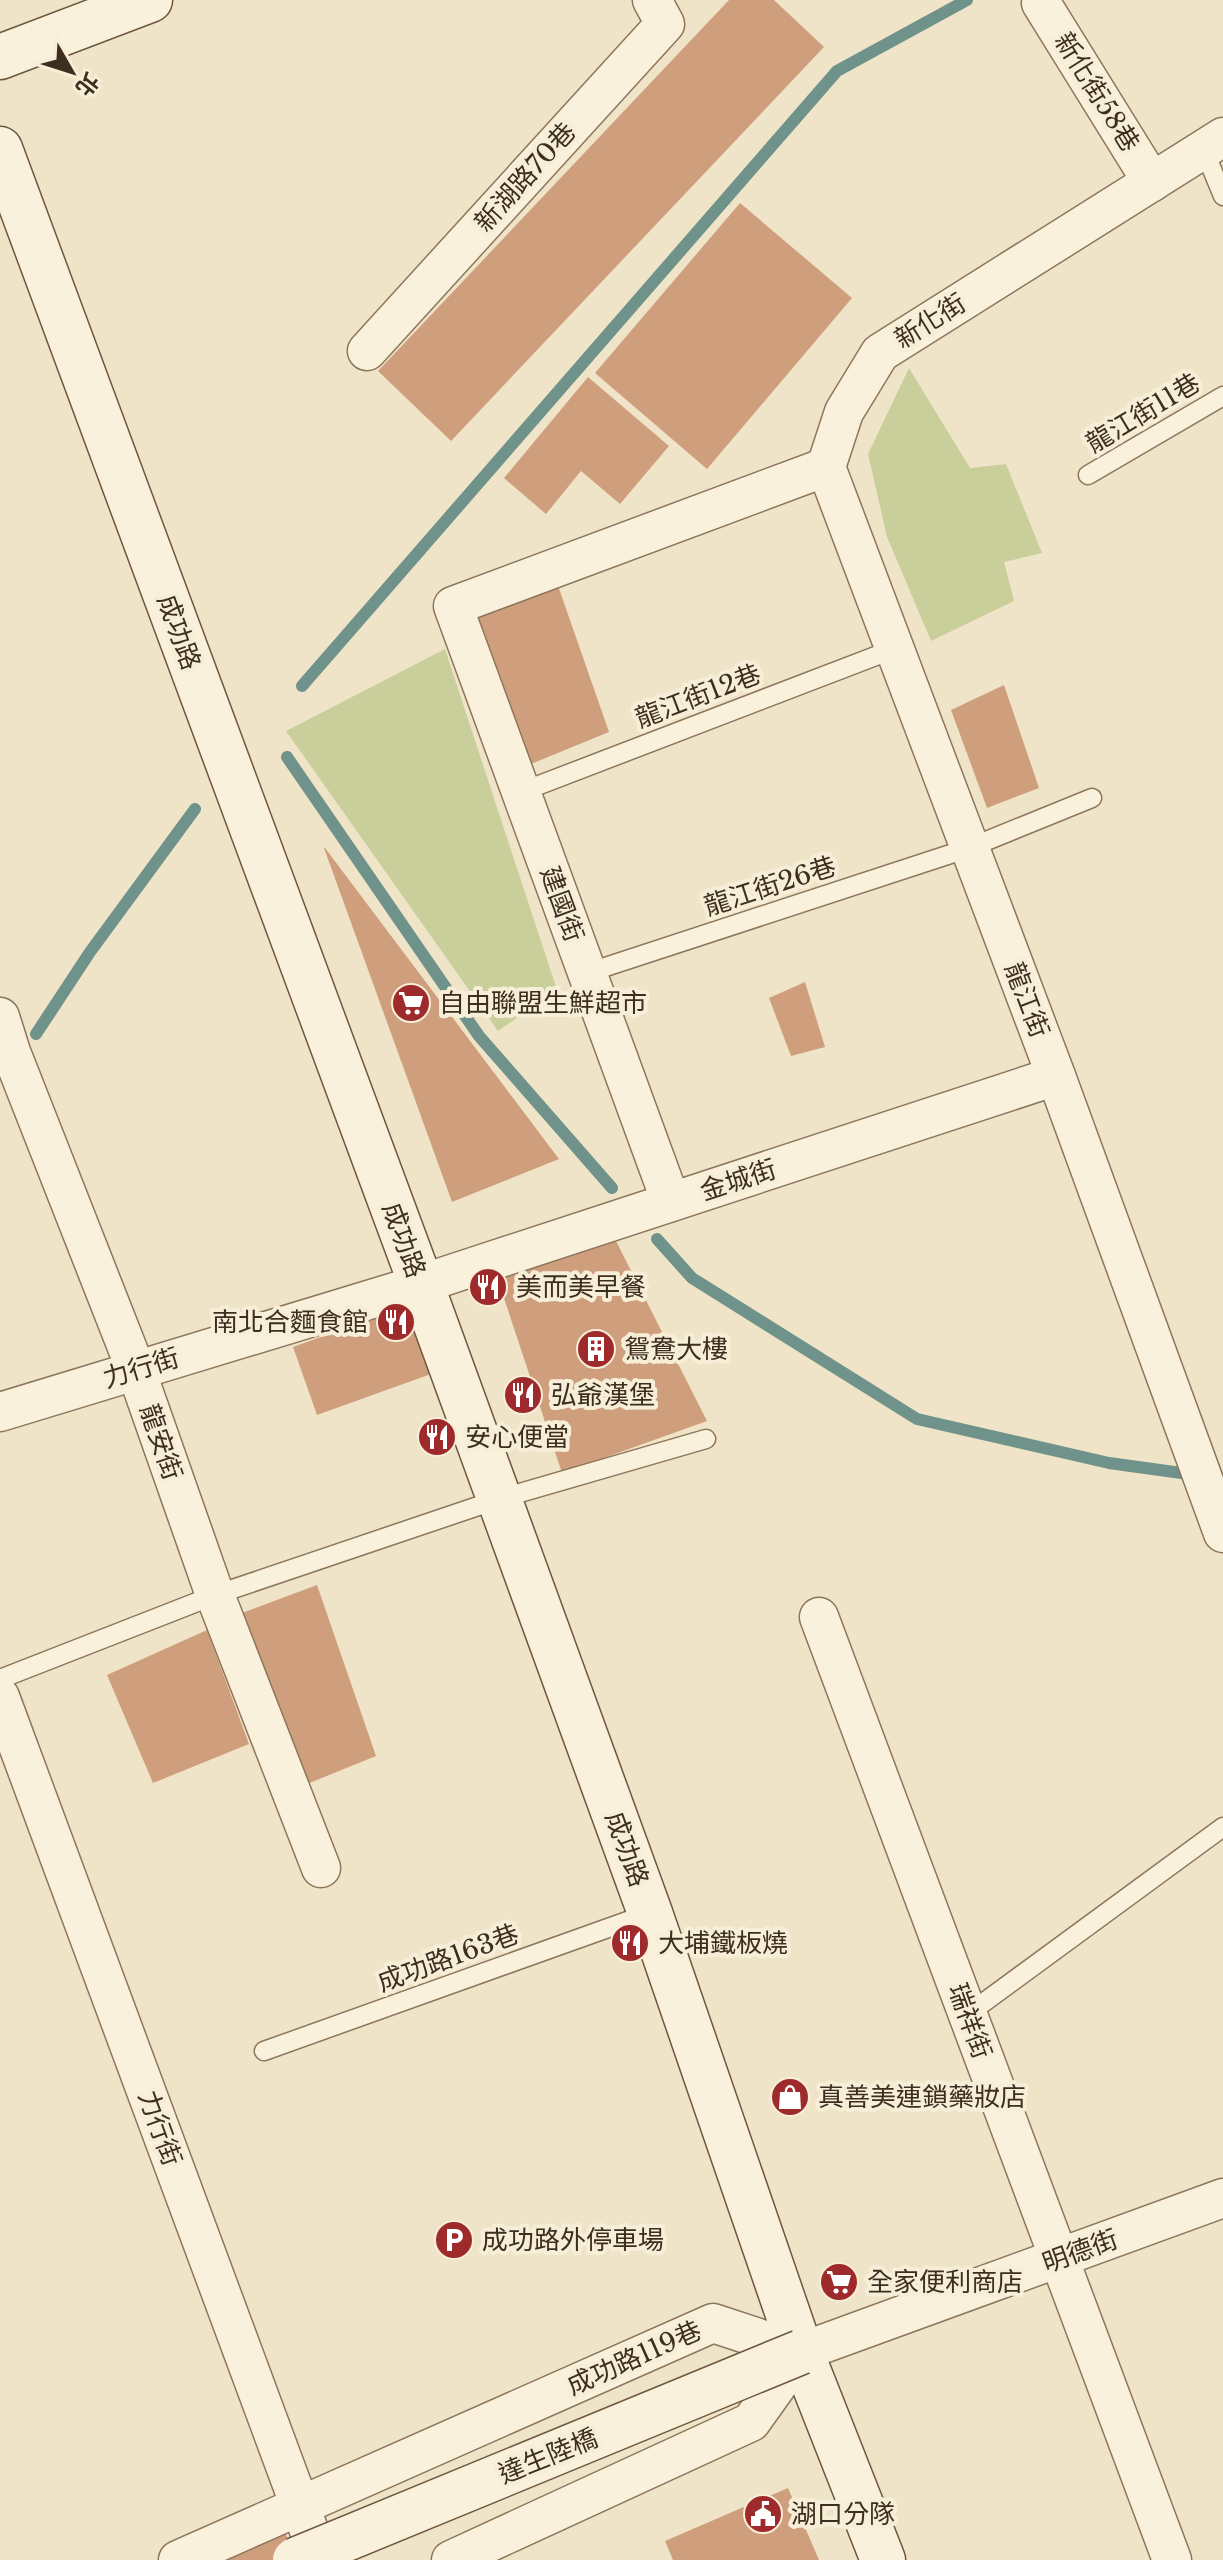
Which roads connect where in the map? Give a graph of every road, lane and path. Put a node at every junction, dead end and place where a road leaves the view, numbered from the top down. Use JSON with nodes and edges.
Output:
{"nodes":[{"id":1,"x":150,"y":0,"type":"edge"},
{"id":2,"x":652,"y":0,"type":"edge"},
{"id":3,"x":1041,"y":3,"type":"dead end"},
{"id":4,"x":0,"y":57,"type":"edge"},
{"id":5,"x":1213,"y":144,"type":"edge"},
{"id":6,"x":0,"y":149,"type":"edge"},
{"id":7,"x":1152,"y":182,"type":"junction"},
{"id":8,"x":1223,"y":196,"type":"edge"},
{"id":9,"x":367,"y":351,"type":"dead end"},
{"id":10,"x":1223,"y":396,"type":"edge"},
{"id":11,"x":826,"y":467,"type":"junction"},
{"id":12,"x":1088,"y":475,"type":"dead end"},
{"id":13,"x":894,"y":649,"type":"junction"},
{"id":14,"x":521,"y":792,"type":"junction"},
{"id":15,"x":1092,"y":798,"type":"dead end"},
{"id":16,"x":969,"y":848,"type":"junction"},
{"id":17,"x":587,"y":973,"type":"junction"},
{"id":18,"x":0,"y":1017,"type":"edge"},
{"id":19,"x":5,"y":1055,"type":"edge"},
{"id":20,"x":1056,"y":1076,"type":"junction"},
{"id":21,"x":671,"y":1202,"type":"junction"},
{"id":22,"x":421,"y":1284,"type":"junction"},
{"id":23,"x":136,"y":1370,"type":"junction"},
{"id":24,"x":0,"y":1412,"type":"edge"},
{"id":25,"x":706,"y":1439,"type":"dead end"},
{"id":26,"x":499,"y":1499,"type":"junction"},
{"id":27,"x":1217,"y":1517,"type":"edge"},
{"id":28,"x":215,"y":1595,"type":"junction"},
{"id":29,"x":819,"y":1617,"type":"dead end"},
{"id":30,"x":0,"y":1679,"type":"edge"},
{"id":31,"x":0,"y":1697,"type":"edge"},
{"id":32,"x":1223,"y":1827,"type":"edge"},
{"id":33,"x":321,"y":1868,"type":"dead end"},
{"id":34,"x":650,"y":1913,"type":"junction"},
{"id":35,"x":968,"y":2014,"type":"junction"},
{"id":36,"x":264,"y":2051,"type":"dead end"},
{"id":37,"x":1223,"y":2198,"type":"edge"},
{"id":38,"x":1059,"y":2259,"type":"junction"},
{"id":39,"x":801,"y":2352,"type":"junction"},
{"id":40,"x":300,"y":2505,"type":"junction"},
{"id":41,"x":178,"y":2560,"type":"edge"},
{"id":42,"x":295,"y":2560,"type":"edge"},
{"id":43,"x":320,"y":2560,"type":"edge"},
{"id":44,"x":451,"y":2560,"type":"edge"},
{"id":45,"x":883,"y":2560,"type":"edge"},
{"id":46,"x":1172,"y":2560,"type":"edge"}],
"edges":[{"from":1,"to":4,"type":"street"},
{"from":2,"to":9,"type":"street","name":"新湖路70巷"},
{"from":3,"to":7,"type":"street","name":"新化街58巷"},
{"from":5,"to":7,"type":"street","name":"新化街"},
{"from":5,"to":8,"type":"lane"},
{"from":6,"to":22,"type":"street","name":"成功路"},
{"from":7,"to":11,"type":"street","name":"新化街"},
{"from":10,"to":12,"type":"lane","name":"龍江街11巷"},
{"from":11,"to":13,"type":"street","name":"龍江街"},
{"from":11,"to":14,"type":"street","name":"建國街"},
{"from":13,"to":14,"type":"lane","name":"龍江街12巷"},
{"from":13,"to":16,"type":"street","name":"龍江街"},
{"from":14,"to":17,"type":"street","name":"建國街"},
{"from":15,"to":16,"type":"lane","name":"龍江街26巷"},
{"from":16,"to":17,"type":"lane","name":"龍江街26巷"},
{"from":16,"to":20,"type":"street","name":"龍江街"},
{"from":17,"to":21,"type":"street","name":"建國街"},
{"from":18,"to":19,"type":"street","name":"龍安街"},
{"from":19,"to":23,"type":"street","name":"龍安街"},
{"from":20,"to":21,"type":"street","name":"金城街"},
{"from":20,"to":27,"type":"street","name":"龍江街"},
{"from":21,"to":22,"type":"street","name":"金城街"},
{"from":22,"to":23,"type":"street","name":"力行街"},
{"from":22,"to":26,"type":"street","name":"成功路"},
{"from":23,"to":24,"type":"street","name":"力行街"},
{"from":23,"to":28,"type":"street","name":"龍安街"},
{"from":25,"to":26,"type":"lane"},
{"from":26,"to":28,"type":"lane"},
{"from":26,"to":34,"type":"street","name":"成功路"},
{"from":28,"to":30,"type":"lane"},
{"from":28,"to":33,"type":"street","name":"龍安街"},
{"from":29,"to":35,"type":"street","name":"瑞祥街"},
{"from":31,"to":40,"type":"street","name":"力行街"},
{"from":32,"to":35,"type":"lane"},
{"from":34,"to":36,"type":"lane","name":"成功路163巷"},
{"from":34,"to":39,"type":"street","name":"成功路"},
{"from":35,"to":38,"type":"street","name":"瑞祥街"},
{"from":37,"to":38,"type":"street","name":"明德街"},
{"from":38,"to":39,"type":"street","name":"明德街"},
{"from":38,"to":46,"type":"street","name":"瑞祥街"},
{"from":39,"to":40,"type":"street","name":"成功路119巷"},
{"from":39,"to":42,"type":"street","name":"達生陸橋","bridge":true},
{"from":39,"to":44,"type":"street"},
{"from":39,"to":45,"type":"street","name":"成功路"},
{"from":40,"to":41,"type":"street","name":"成功路119巷"},
{"from":40,"to":43,"type":"street","name":"力行街"}]}
